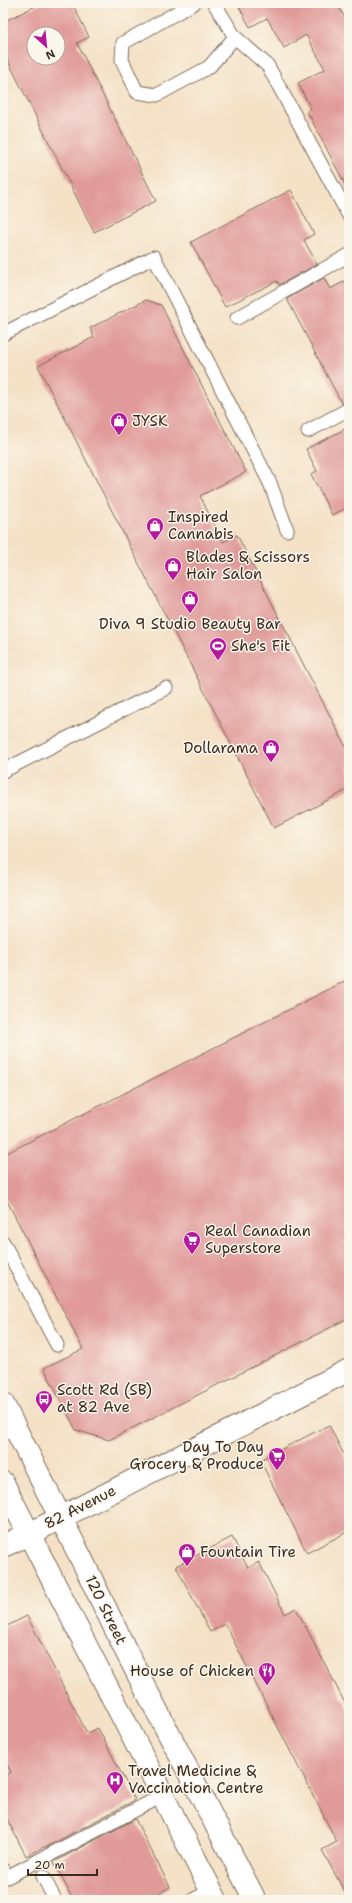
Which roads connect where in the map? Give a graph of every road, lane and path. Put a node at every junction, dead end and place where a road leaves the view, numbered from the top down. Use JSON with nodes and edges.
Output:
{"nodes":[{"id":1,"x":194,"y":3,"type":"edge"},
{"id":2,"x":214,"y":3,"type":"edge"},
{"id":3,"x":235,"y":38,"type":"junction"},
{"id":4,"x":349,"y":216,"type":"edge"},
{"id":5,"x":349,"y":255,"type":"edge"},
{"id":6,"x":237,"y":318,"type":"dead end"},
{"id":7,"x":3,"y":334,"type":"edge"},
{"id":8,"x":349,"y":409,"type":"edge"},
{"id":9,"x":308,"y":431,"type":"dead end"},
{"id":10,"x":287,"y":530,"type":"dead end"},
{"id":11,"x":166,"y":688,"type":"dead end"},
{"id":12,"x":3,"y":771,"type":"edge"},
{"id":13,"x":3,"y":1242,"type":"edge"},
{"id":14,"x":57,"y":1345,"type":"dead end"},
{"id":15,"x":349,"y":1370,"type":"edge"},
{"id":16,"x":3,"y":1404,"type":"edge"},
{"id":17,"x":3,"y":1483,"type":"edge"},
{"id":18,"x":61,"y":1517,"type":"junction"},
{"id":19,"x":29,"y":1534,"type":"junction"},
{"id":20,"x":3,"y":1546,"type":"edge"},
{"id":21,"x":162,"y":1796,"type":"junction"},
{"id":22,"x":3,"y":1870,"type":"edge"},
{"id":23,"x":43,"y":1876,"type":"dead end"},
{"id":24,"x":214,"y":1895,"type":"edge"},
{"id":25,"x":55,"y":1900,"type":"edge"},
{"id":26,"x":193,"y":1900,"type":"edge"},
{"id":27,"x":255,"y":1900,"type":"edge"}],
"edges":[{"from":1,"to":3,"type":"lane"},
{"from":2,"to":3,"type":"lane"},
{"from":3,"to":4,"type":"lane"},
{"from":5,"to":6,"type":"lane"},
{"from":7,"to":10,"type":"lane"},
{"from":8,"to":9,"type":"lane"},
{"from":11,"to":12,"type":"lane"},
{"from":13,"to":14,"type":"lane"},
{"from":15,"to":18,"type":"main road","name":"82 Avenue"},
{"from":16,"to":18,"type":"main road","name":"120 Street"},
{"from":17,"to":19,"type":"main road"},
{"from":18,"to":19,"type":"main road","name":"82 Avenue"},
{"from":18,"to":27,"type":"main road","name":"120 Street"},
{"from":19,"to":20,"type":"main road","name":"82 Avenue"},
{"from":19,"to":21,"type":"main road"},
{"from":21,"to":22,"type":"lane"},
{"from":21,"to":24,"type":"main road"},
{"from":23,"to":25,"type":"lane"},
{"from":24,"to":26,"type":"lane"}]}
